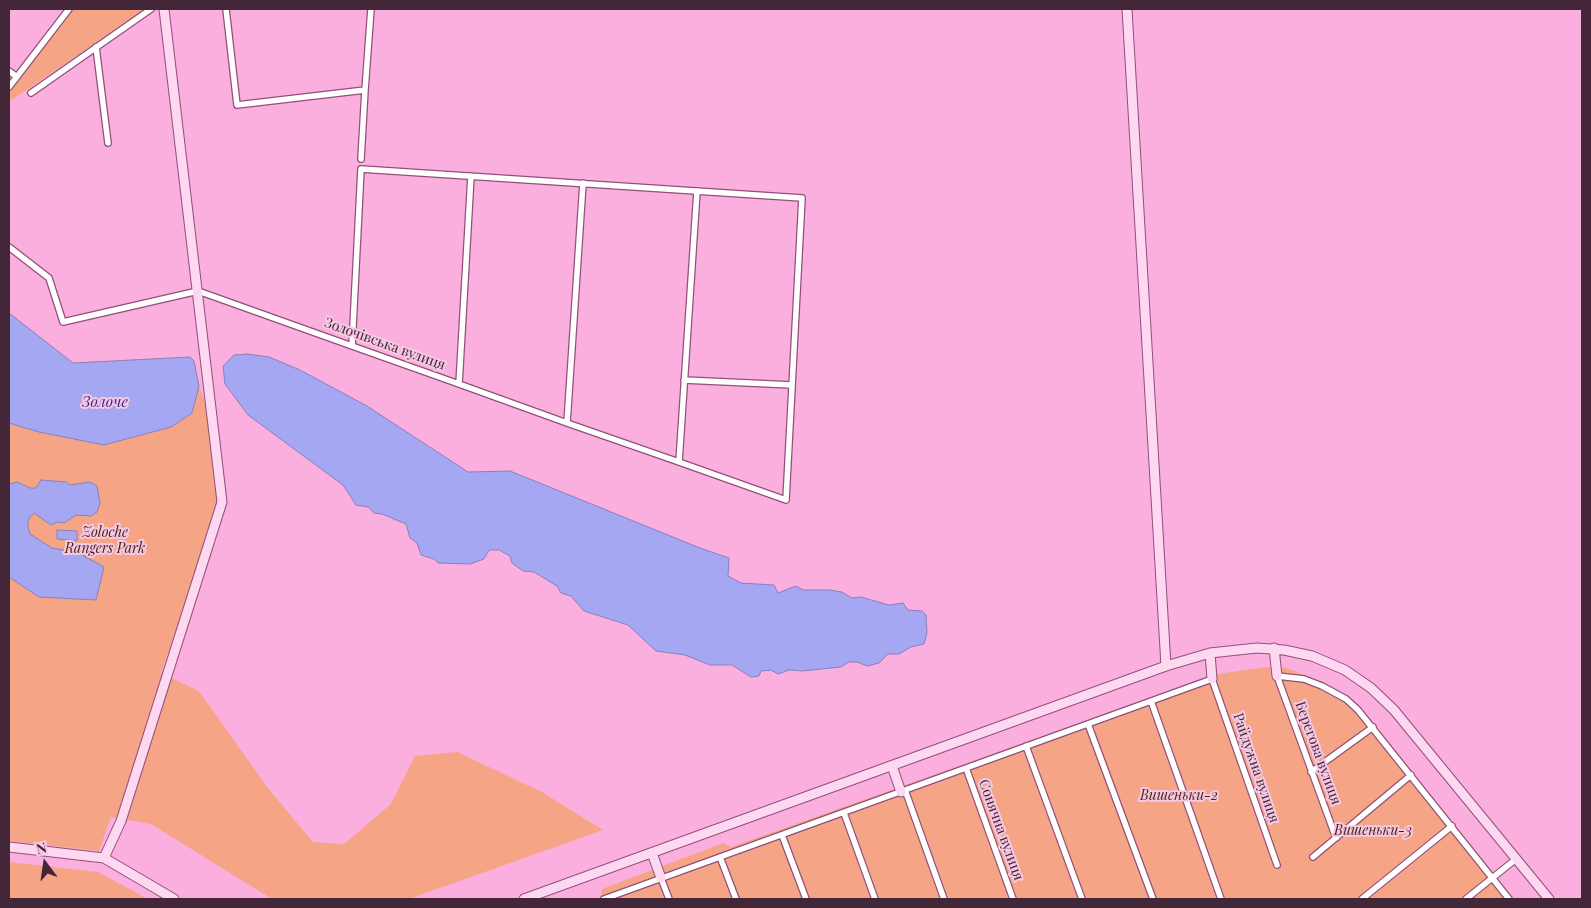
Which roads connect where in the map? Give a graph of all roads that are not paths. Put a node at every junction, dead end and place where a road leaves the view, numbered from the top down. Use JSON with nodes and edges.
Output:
{"nodes":[{"id":1,"x":69,"y":9,"type":"edge"},
{"id":2,"x":151,"y":9,"type":"edge"},
{"id":3,"x":164,"y":9,"type":"edge"},
{"id":4,"x":226,"y":9,"type":"edge"},
{"id":5,"x":371,"y":9,"type":"edge"},
{"id":6,"x":1127,"y":9,"type":"edge"},
{"id":7,"x":96,"y":48,"type":"junction"},
{"id":8,"x":9,"y":71,"type":"edge"},
{"id":9,"x":16,"y":77,"type":"junction"},
{"id":10,"x":9,"y":88,"type":"edge"},
{"id":11,"x":365,"y":90,"type":"junction"},
{"id":12,"x":30,"y":93,"type":"dead end"},
{"id":13,"x":108,"y":143,"type":"dead end"},
{"id":14,"x":361,"y":159,"type":"dead end"},
{"id":15,"x":471,"y":176,"type":"junction"},
{"id":16,"x":583,"y":183,"type":"junction"},
{"id":17,"x":697,"y":191,"type":"junction"},
{"id":18,"x":9,"y":247,"type":"edge"},
{"id":19,"x":198,"y":291,"type":"junction"},
{"id":20,"x":352,"y":346,"type":"junction"},
{"id":21,"x":684,"y":380,"type":"junction"},
{"id":22,"x":459,"y":384,"type":"junction"},
{"id":23,"x":792,"y":385,"type":"junction"},
{"id":24,"x":567,"y":422,"type":"junction"},
{"id":25,"x":679,"y":462,"type":"junction"},
{"id":26,"x":1274,"y":648,"type":"junction"},
{"id":27,"x":1210,"y":653,"type":"junction"},
{"id":28,"x":1166,"y":666,"type":"junction"},
{"id":29,"x":1276,"y":676,"type":"junction"},
{"id":30,"x":1212,"y":680,"type":"junction"},
{"id":31,"x":1151,"y":702,"type":"junction"},
{"id":32,"x":1088,"y":724,"type":"junction"},
{"id":33,"x":1373,"y":727,"type":"junction"},
{"id":34,"x":1026,"y":746,"type":"junction"},
{"id":35,"x":892,"y":766,"type":"junction"},
{"id":36,"x":966,"y":768,"type":"junction"},
{"id":37,"x":1311,"y":772,"type":"junction"},
{"id":38,"x":1411,"y":775,"type":"junction"},
{"id":39,"x":903,"y":791,"type":"junction"},
{"id":40,"x":844,"y":812,"type":"junction"},
{"id":41,"x":1452,"y":826,"type":"junction"},
{"id":42,"x":782,"y":835,"type":"junction"},
{"id":43,"x":1336,"y":838,"type":"junction"},
{"id":44,"x":9,"y":847,"type":"edge"},
{"id":45,"x":652,"y":853,"type":"junction"},
{"id":46,"x":720,"y":857,"type":"junction"},
{"id":47,"x":1313,"y":857,"type":"dead end"},
{"id":48,"x":104,"y":858,"type":"junction"},
{"id":49,"x":1516,"y":859,"type":"junction"},
{"id":50,"x":1277,"y":865,"type":"dead end"},
{"id":51,"x":661,"y":878,"type":"junction"},
{"id":52,"x":1492,"y":878,"type":"junction"},
{"id":53,"x":174,"y":899,"type":"edge"},
{"id":54,"x":524,"y":899,"type":"edge"},
{"id":55,"x":604,"y":899,"type":"edge"},
{"id":56,"x":669,"y":899,"type":"edge"},
{"id":57,"x":736,"y":899,"type":"edge"},
{"id":58,"x":806,"y":899,"type":"edge"},
{"id":59,"x":875,"y":899,"type":"edge"},
{"id":60,"x":944,"y":899,"type":"edge"},
{"id":61,"x":1013,"y":899,"type":"edge"},
{"id":62,"x":1082,"y":899,"type":"edge"},
{"id":63,"x":1153,"y":899,"type":"edge"},
{"id":64,"x":1221,"y":899,"type":"edge"},
{"id":65,"x":1362,"y":899,"type":"edge"},
{"id":66,"x":1466,"y":899,"type":"edge"},
{"id":67,"x":1509,"y":899,"type":"edge"},
{"id":68,"x":1549,"y":899,"type":"edge"}],
"edges":[{"from":1,"to":9,"type":"street"},
{"from":2,"to":7,"type":"street"},
{"from":3,"to":19,"type":"street"},
{"from":4,"to":11,"type":"street"},
{"from":5,"to":11,"type":"street"},
{"from":6,"to":28,"type":"street"},
{"from":7,"to":12,"type":"street"},
{"from":7,"to":13,"type":"street"},
{"from":8,"to":9,"type":"street"},
{"from":9,"to":10,"type":"street"},
{"from":11,"to":14,"type":"street"},
{"from":15,"to":16,"type":"street"},
{"from":15,"to":20,"type":"street"},
{"from":15,"to":22,"type":"street"},
{"from":16,"to":17,"type":"street"},
{"from":16,"to":24,"type":"street"},
{"from":17,"to":21,"type":"street"},
{"from":17,"to":23,"type":"street"},
{"from":18,"to":19,"type":"street"},
{"from":19,"to":20,"type":"street","name":"Золочівська вулиця"},
{"from":19,"to":48,"type":"street"},
{"from":20,"to":22,"type":"street","name":"Золочівська вулиця"},
{"from":21,"to":23,"type":"street"},
{"from":21,"to":25,"type":"street"},
{"from":22,"to":24,"type":"street","name":"Золочівська вулиця"},
{"from":23,"to":25,"type":"street","name":"Золочівська вулиця"},
{"from":24,"to":25,"type":"street","name":"Золочівська вулиця"},
{"from":26,"to":27,"type":"street"},
{"from":26,"to":29,"type":"street"},
{"from":26,"to":49,"type":"street"},
{"from":27,"to":28,"type":"street"},
{"from":27,"to":30,"type":"street"},
{"from":28,"to":35,"type":"street"},
{"from":29,"to":33,"type":"street"},
{"from":29,"to":37,"type":"street","name":"Берегова вулиця"},
{"from":30,"to":31,"type":"street"},
{"from":30,"to":50,"type":"street","name":"Райдужна вулиця"},
{"from":31,"to":32,"type":"street"},
{"from":31,"to":64,"type":"street"},
{"from":32,"to":34,"type":"street"},
{"from":32,"to":63,"type":"street"},
{"from":33,"to":37,"type":"street"},
{"from":33,"to":38,"type":"street"},
{"from":34,"to":36,"type":"street"},
{"from":34,"to":62,"type":"street"},
{"from":35,"to":39,"type":"street"},
{"from":35,"to":45,"type":"street"},
{"from":36,"to":39,"type":"street"},
{"from":36,"to":61,"type":"street","name":"Сонячна вулиця"},
{"from":37,"to":43,"type":"street","name":"Берегова вулиця"},
{"from":38,"to":41,"type":"street"},
{"from":38,"to":43,"type":"street"},
{"from":39,"to":40,"type":"street"},
{"from":39,"to":60,"type":"street"},
{"from":40,"to":42,"type":"street"},
{"from":40,"to":59,"type":"street"},
{"from":41,"to":52,"type":"street"},
{"from":41,"to":65,"type":"street"},
{"from":42,"to":46,"type":"street"},
{"from":42,"to":58,"type":"street"},
{"from":43,"to":47,"type":"street"},
{"from":44,"to":48,"type":"street"},
{"from":45,"to":51,"type":"street"},
{"from":45,"to":54,"type":"street"},
{"from":46,"to":51,"type":"street"},
{"from":46,"to":57,"type":"street"},
{"from":48,"to":53,"type":"street"},
{"from":49,"to":52,"type":"street"},
{"from":49,"to":68,"type":"street"},
{"from":51,"to":55,"type":"street"},
{"from":51,"to":56,"type":"street"},
{"from":52,"to":66,"type":"street"},
{"from":52,"to":67,"type":"street"}]}
